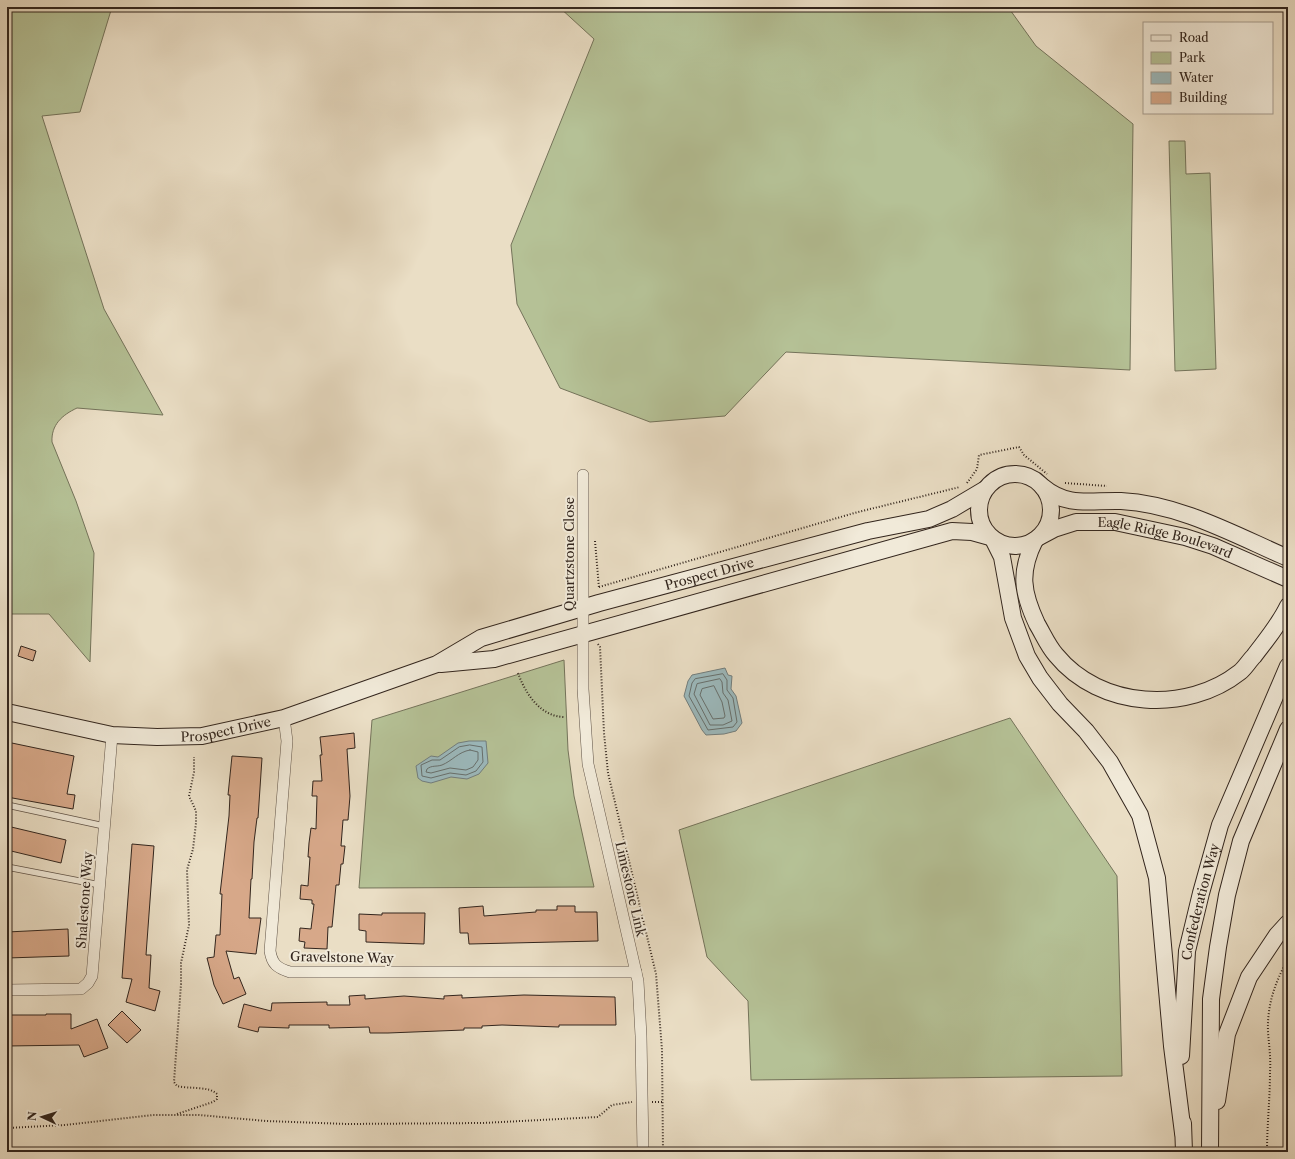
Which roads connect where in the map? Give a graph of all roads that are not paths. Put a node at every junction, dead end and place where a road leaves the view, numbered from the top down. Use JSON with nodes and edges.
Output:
{"nodes":[{"id":1,"x":583,"y":475,"type":"dead end"},
{"id":2,"x":1043,"y":487,"type":"junction"},
{"id":3,"x":984,"y":490,"type":"junction"},
{"id":4,"x":991,"y":538,"type":"junction"},
{"id":5,"x":1037,"y":539,"type":"junction"},
{"id":6,"x":1284,"y":556,"type":"edge"},
{"id":7,"x":1288,"y":579,"type":"edge"},
{"id":8,"x":1288,"y":606,"type":"edge"},
{"id":9,"x":584,"y":608,"type":"junction"},
{"id":10,"x":584,"y":633,"type":"junction"},
{"id":11,"x":438,"y":664,"type":"junction"},
{"id":12,"x":1288,"y":666,"type":"edge"},
{"id":13,"x":7,"y":712,"type":"edge"},
{"id":14,"x":284,"y":718,"type":"junction"},
{"id":15,"x":1288,"y":729,"type":"edge"},
{"id":16,"x":112,"y":735,"type":"junction"},
{"id":17,"x":7,"y":805,"type":"edge"},
{"id":18,"x":104,"y":826,"type":"junction"},
{"id":19,"x":7,"y":866,"type":"edge"},
{"id":20,"x":100,"y":885,"type":"junction"},
{"id":21,"x":1288,"y":923,"type":"edge"},
{"id":22,"x":636,"y":972,"type":"junction"},
{"id":23,"x":7,"y":990,"type":"edge"},
{"id":24,"x":1183,"y":1133,"type":"junction"},
{"id":25,"x":643,"y":1152,"type":"edge"},
{"id":26,"x":1184,"y":1152,"type":"edge"},
{"id":27,"x":1210,"y":1152,"type":"edge"}],
"edges":[{"from":1,"to":9,"type":"street","name":"Quartzstone Close"},
{"from":2,"to":3,"type":"street"},
{"from":2,"to":5,"type":"street"},
{"from":2,"to":6,"type":"street","name":"Eagle Ridge Boulevard"},
{"from":3,"to":4,"type":"street"},
{"from":3,"to":9,"type":"street","name":"Prospect Drive"},
{"from":4,"to":5,"type":"street"},
{"from":4,"to":10,"type":"street","name":"Prospect Drive"},
{"from":4,"to":24,"type":"street"},
{"from":5,"to":7,"type":"street","name":"Eagle Ridge Boulevard"},
{"from":5,"to":8,"type":"street"},
{"from":9,"to":10,"type":"street","name":"Quartzstone Close"},
{"from":9,"to":11,"type":"street","name":"Prospect Drive"},
{"from":10,"to":11,"type":"street","name":"Prospect Drive"},
{"from":10,"to":22,"type":"street","name":"Limestone Link"},
{"from":11,"to":14,"type":"street","name":"Prospect Drive"},
{"from":12,"to":24,"type":"street","name":"Confederation Way"},
{"from":13,"to":16,"type":"street","name":"Prospect Drive"},
{"from":14,"to":16,"type":"street","name":"Prospect Drive"},
{"from":14,"to":22,"type":"street","name":"Gravelstone Way"},
{"from":15,"to":27,"type":"street","name":"Confederation Way"},
{"from":16,"to":18,"type":"street","name":"Shalestone Way"},
{"from":17,"to":18,"type":"lane"},
{"from":18,"to":20,"type":"street","name":"Shalestone Way"},
{"from":19,"to":20,"type":"lane"},
{"from":20,"to":23,"type":"street","name":"Shalestone Way"},
{"from":21,"to":27,"type":"street"},
{"from":22,"to":25,"type":"street","name":"Limestone Link"},
{"from":24,"to":26,"type":"street","name":"Confederation Way"}]}
